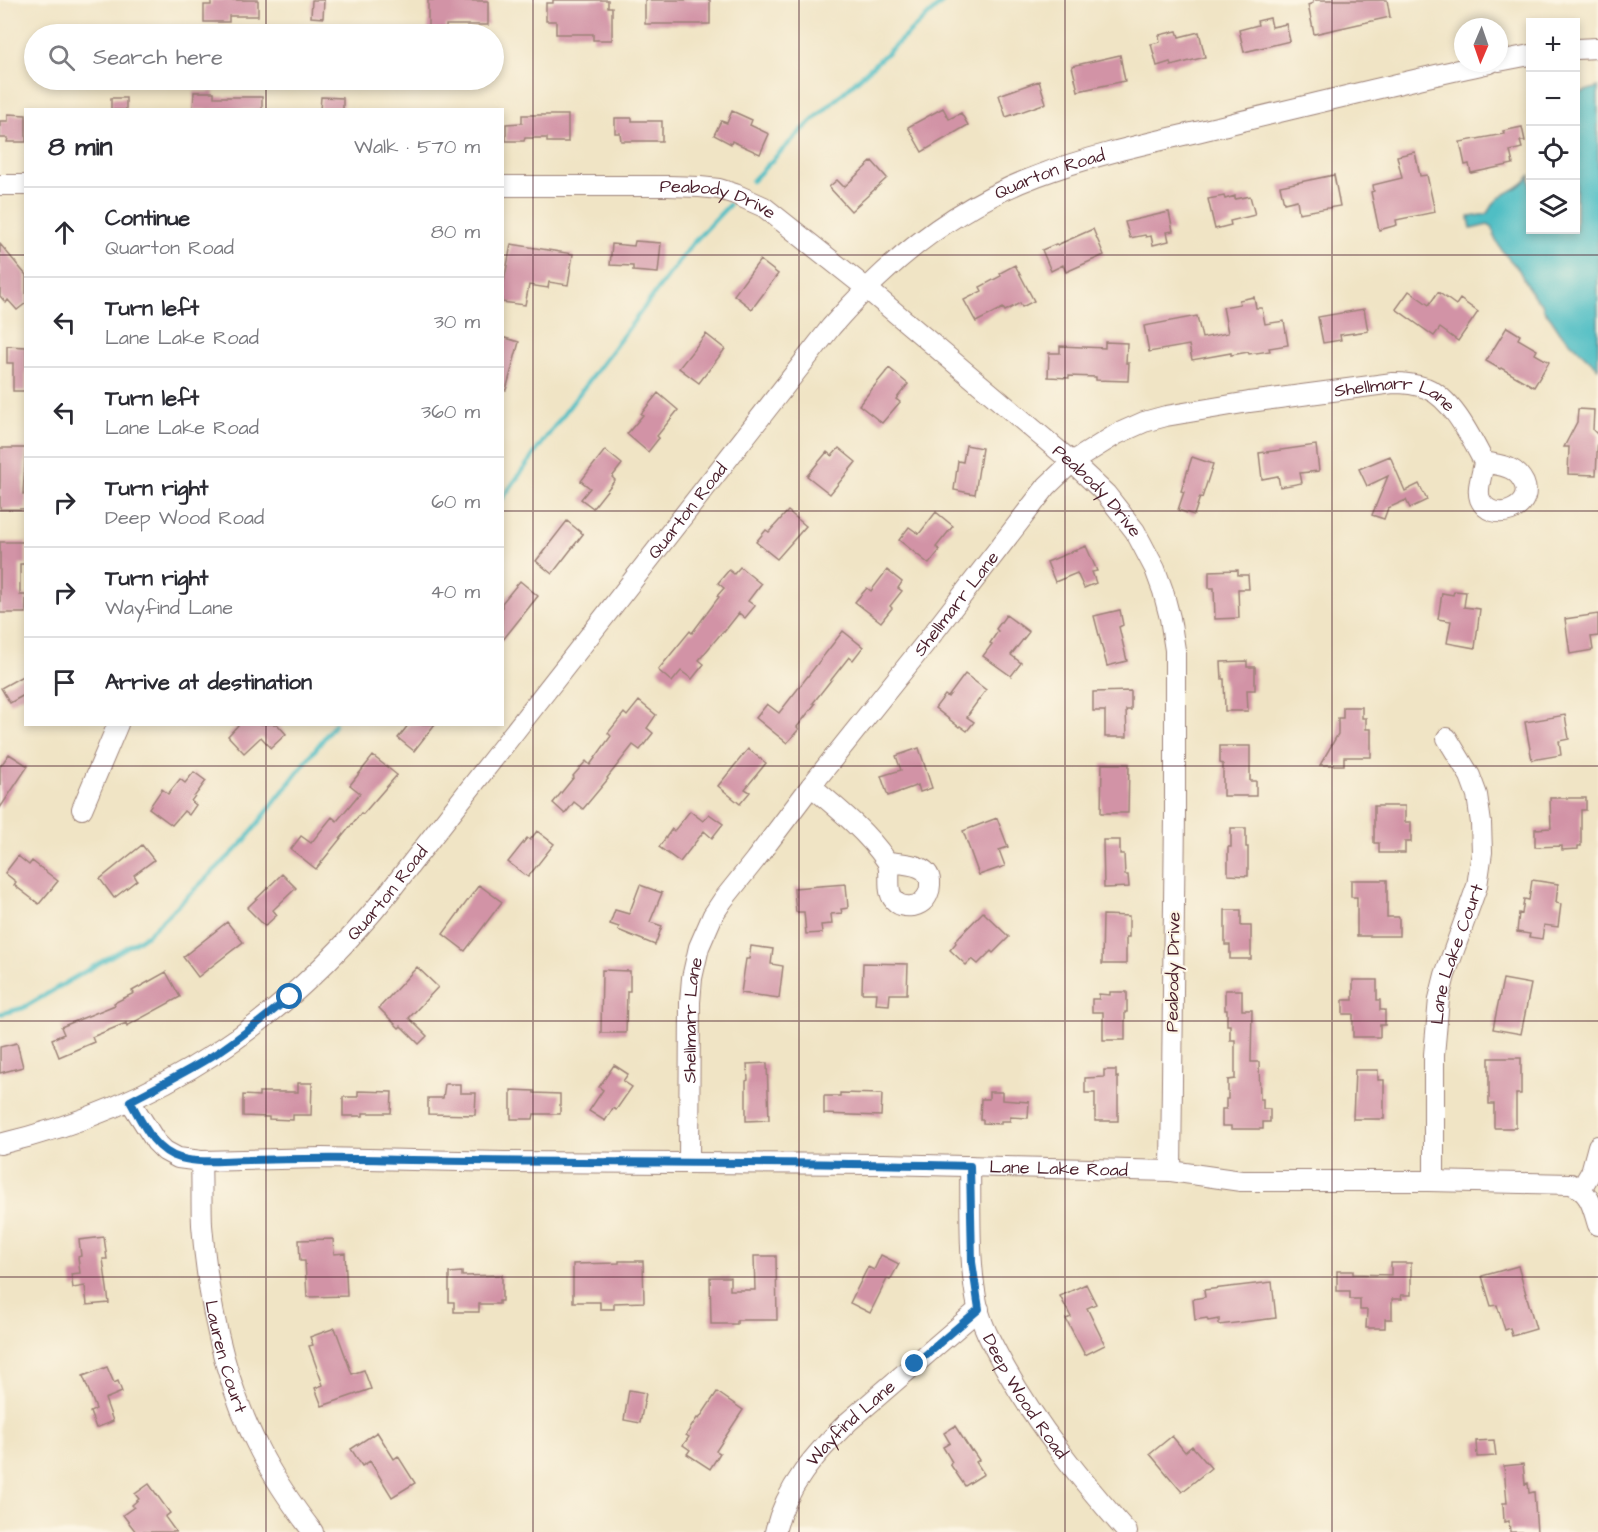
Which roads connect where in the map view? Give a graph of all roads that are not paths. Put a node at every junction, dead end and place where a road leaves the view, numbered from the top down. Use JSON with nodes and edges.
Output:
{"nodes":[{"id":1,"x":1598,"y":48,"type":"edge"},
{"id":2,"x":1580,"y":49,"type":"edge"},
{"id":3,"x":1526,"y":56,"type":"edge"},
{"id":4,"x":1508,"y":59,"type":"edge"},
{"id":5,"x":1454,"y":72,"type":"edge"},
{"id":6,"x":0,"y":185,"type":"edge"},
{"id":7,"x":24,"y":185,"type":"edge"},
{"id":8,"x":504,"y":186,"type":"edge"},
{"id":9,"x":866,"y":288,"type":"junction"},
{"id":10,"x":1072,"y":462,"type":"junction"},
{"id":11,"x":1484,"y":462,"type":"dead end"},
{"id":12,"x":117,"y":726,"type":"edge"},
{"id":13,"x":1447,"y":738,"type":"dead end"},
{"id":14,"x":811,"y":786,"type":"junction"},
{"id":15,"x":82,"y":809,"type":"dead end"},
{"id":16,"x":888,"y":862,"type":"dead end"},
{"id":17,"x":130,"y":1101,"type":"junction"},
{"id":18,"x":0,"y":1144,"type":"edge"},
{"id":19,"x":1598,"y":1146,"type":"edge"},
{"id":20,"x":201,"y":1161,"type":"junction"},
{"id":21,"x":688,"y":1162,"type":"junction"},
{"id":22,"x":970,"y":1166,"type":"junction"},
{"id":23,"x":1171,"y":1171,"type":"junction"},
{"id":24,"x":1434,"y":1181,"type":"junction"},
{"id":25,"x":1581,"y":1189,"type":"junction"},
{"id":26,"x":1598,"y":1225,"type":"edge"},
{"id":27,"x":979,"y":1309,"type":"junction"},
{"id":28,"x":313,"y":1532,"type":"edge"},
{"id":29,"x":775,"y":1532,"type":"edge"},
{"id":30,"x":1127,"y":1532,"type":"edge"}],
"edges":[{"from":1,"to":2,"type":"street"},
{"from":3,"to":4,"type":"street"},
{"from":5,"to":9,"type":"street","name":"Quarton Road"},
{"from":6,"to":7,"type":"street"},
{"from":8,"to":9,"type":"street","name":"Peabody Drive"},
{"from":9,"to":10,"type":"street","name":"Peabody Drive"},
{"from":9,"to":17,"type":"street","name":"Quarton Road"},
{"from":10,"to":11,"type":"street","name":"Shellmarr Lane"},
{"from":10,"to":14,"type":"street","name":"Shellmarr Lane"},
{"from":10,"to":23,"type":"street","name":"Peabody Drive"},
{"from":12,"to":15,"type":"street"},
{"from":13,"to":24,"type":"street","name":"Lane Lake Court"},
{"from":14,"to":16,"type":"street"},
{"from":14,"to":21,"type":"street","name":"Shellmarr Lane"},
{"from":17,"to":18,"type":"street","name":"Quarton Road"},
{"from":17,"to":20,"type":"street","name":"Lane Lake Road"},
{"from":19,"to":25,"type":"street"},
{"from":20,"to":21,"type":"street","name":"Lane Lake Road"},
{"from":20,"to":28,"type":"street","name":"Lauren Court"},
{"from":21,"to":22,"type":"street","name":"Lane Lake Road"},
{"from":22,"to":23,"type":"street","name":"Lane Lake Road"},
{"from":22,"to":27,"type":"street","name":"Deep Wood Road"},
{"from":23,"to":24,"type":"street","name":"Lane Lake Road"},
{"from":24,"to":25,"type":"street","name":"Lane Lake Road"},
{"from":25,"to":26,"type":"street"},
{"from":27,"to":29,"type":"street","name":"Wayfind Lane"},
{"from":27,"to":30,"type":"street","name":"Deep Wood Road"}]}
